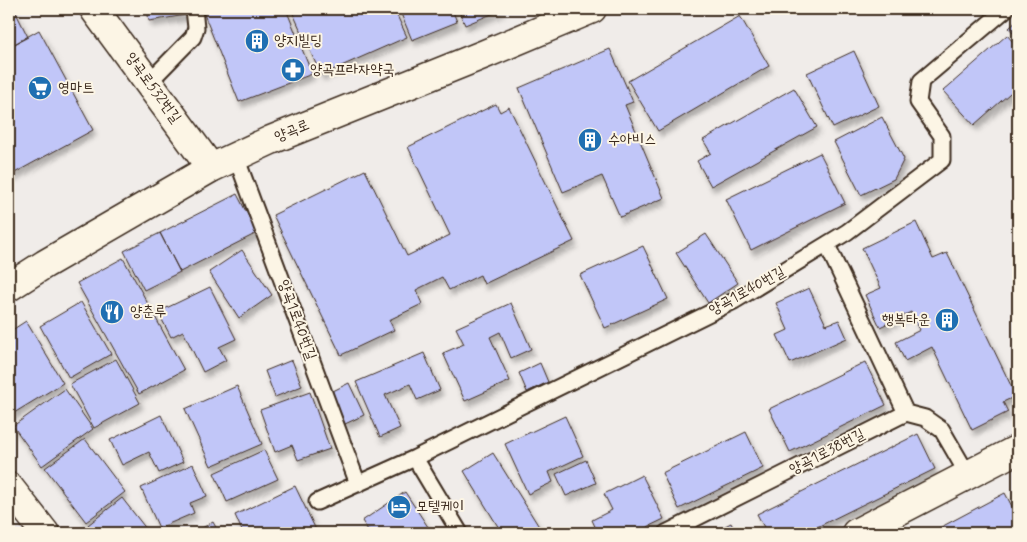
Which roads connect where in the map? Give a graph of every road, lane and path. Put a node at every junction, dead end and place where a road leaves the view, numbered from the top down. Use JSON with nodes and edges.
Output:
{"nodes":[{"id":1,"x":94,"y":9,"type":"edge"},
{"id":2,"x":194,"y":9,"type":"edge"},
{"id":3,"x":592,"y":9,"type":"edge"},
{"id":4,"x":1006,"y":9,"type":"edge"},
{"id":5,"x":149,"y":82,"type":"junction"},
{"id":6,"x":236,"y":157,"type":"junction"},
{"id":7,"x":212,"y":168,"type":"junction"},
{"id":8,"x":827,"y":245,"type":"junction"},
{"id":9,"x":9,"y":287,"type":"edge"},
{"id":10,"x":906,"y":413,"type":"junction"},
{"id":11,"x":1018,"y":449,"type":"edge"},
{"id":12,"x":415,"y":458,"type":"junction"},
{"id":13,"x":968,"y":475,"type":"junction"},
{"id":14,"x":358,"y":484,"type":"junction"},
{"id":15,"x":9,"y":487,"type":"edge"},
{"id":16,"x":317,"y":502,"type":"dead end"},
{"id":17,"x":45,"y":533,"type":"edge"},
{"id":18,"x":460,"y":533,"type":"edge"},
{"id":19,"x":666,"y":533,"type":"edge"},
{"id":20,"x":856,"y":533,"type":"edge"}],
"edges":[{"from":1,"to":5,"type":"street","name":"양곡로532번길"},
{"from":2,"to":5,"type":"lane"},
{"from":3,"to":6,"type":"street","name":"양곡로"},
{"from":4,"to":8,"type":"lane","name":"양곡1로40번길"},
{"from":5,"to":7,"type":"street","name":"양곡로532번길"},
{"from":6,"to":7,"type":"street","name":"양곡로"},
{"from":6,"to":14,"type":"lane","name":"양곡1로40번길"},
{"from":7,"to":9,"type":"street","name":"양곡로"},
{"from":8,"to":10,"type":"lane"},
{"from":8,"to":12,"type":"lane","name":"양곡1로40번길"},
{"from":10,"to":13,"type":"lane"},
{"from":10,"to":19,"type":"lane","name":"양곡1로38번길"},
{"from":11,"to":13,"type":"street"},
{"from":12,"to":14,"type":"lane","name":"양곡1로40번길"},
{"from":12,"to":18,"type":"lane"},
{"from":13,"to":20,"type":"street"},
{"from":14,"to":16,"type":"lane","name":"양곡1로40번길"},
{"from":15,"to":17,"type":"street"}]}
